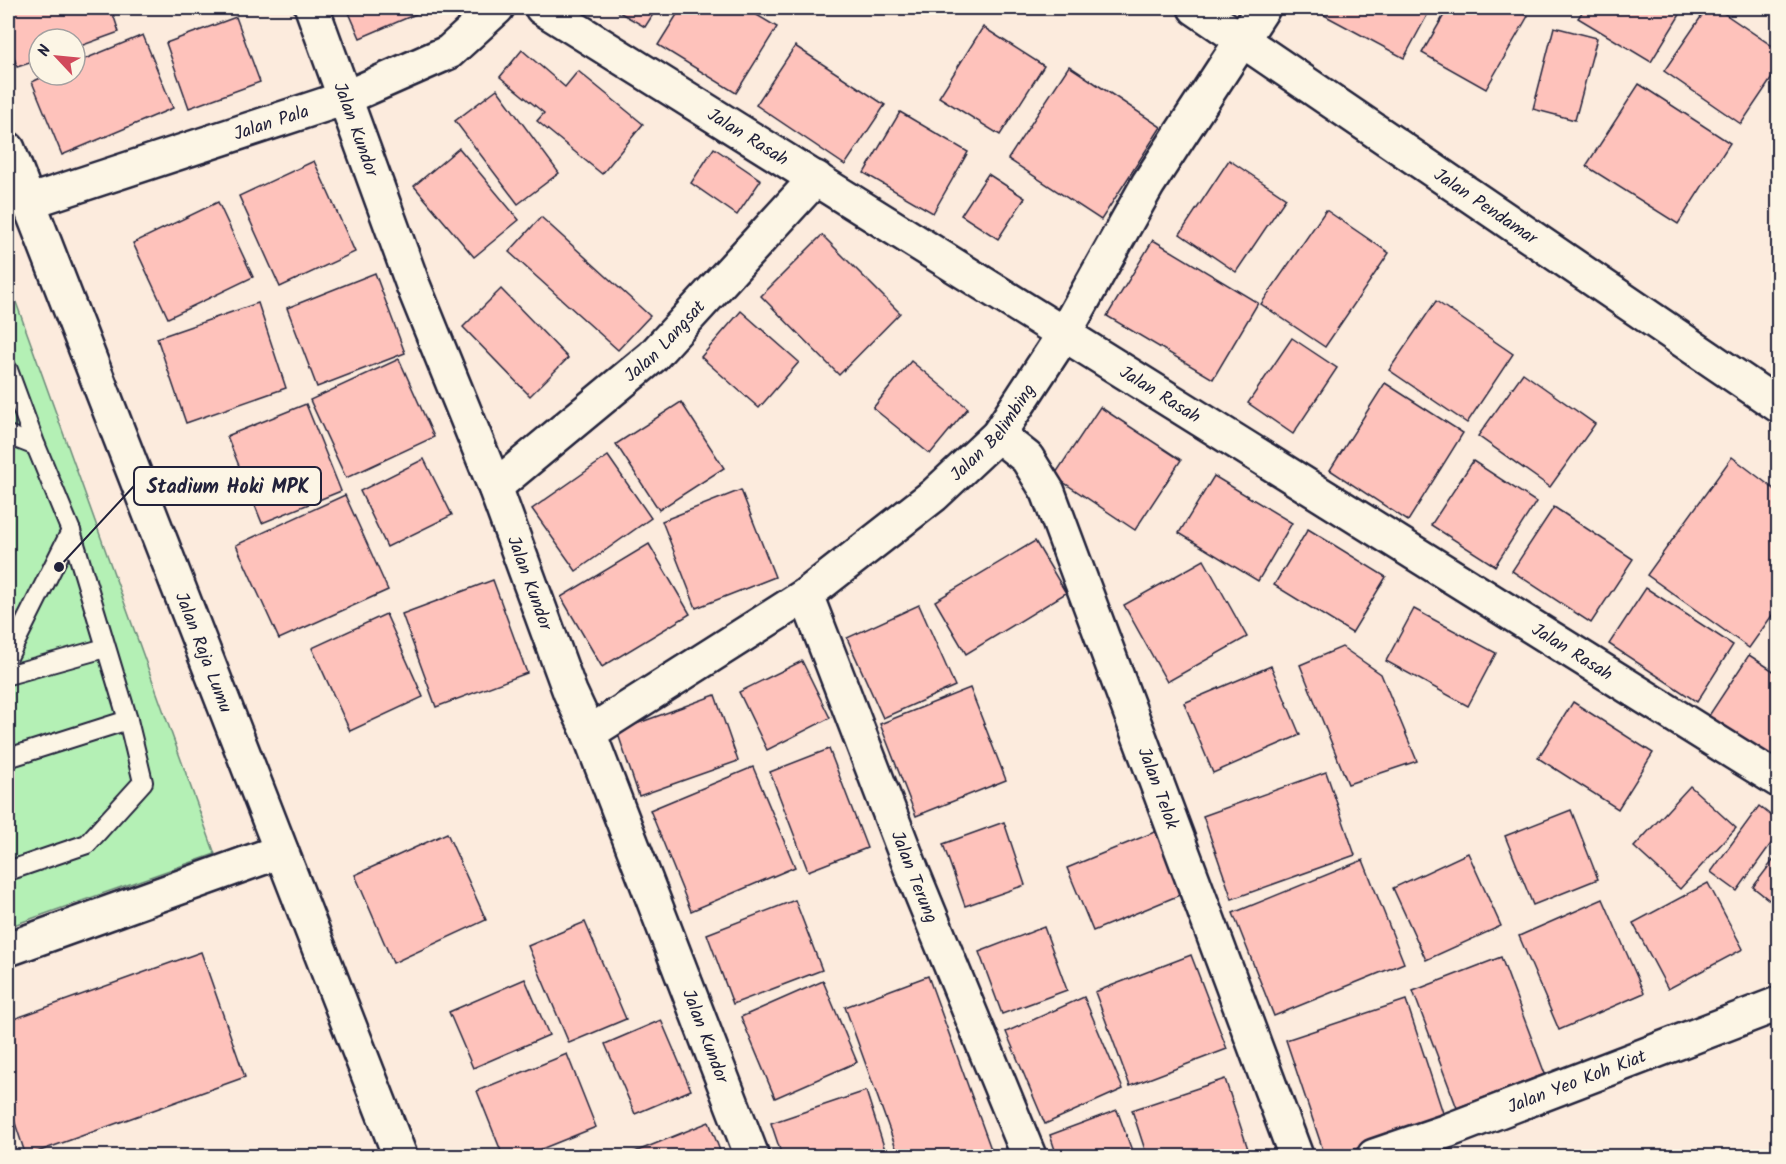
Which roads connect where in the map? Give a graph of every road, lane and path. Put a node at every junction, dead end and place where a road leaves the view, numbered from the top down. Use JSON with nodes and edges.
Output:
{"nodes":[{"id":1,"x":312,"y":8,"type":"edge"},
{"id":2,"x":497,"y":8,"type":"edge"},
{"id":3,"x":542,"y":8,"type":"edge"},
{"id":4,"x":1195,"y":8,"type":"edge"},
{"id":5,"x":1263,"y":8,"type":"edge"},
{"id":6,"x":1243,"y":39,"type":"junction"},
{"id":7,"x":345,"y":98,"type":"junction"},
{"id":8,"x":8,"y":149,"type":"edge"},
{"id":9,"x":816,"y":178,"type":"junction"},
{"id":10,"x":28,"y":202,"type":"junction"},
{"id":11,"x":1064,"y":334,"type":"junction"},
{"id":12,"x":8,"y":370,"type":"edge"},
{"id":13,"x":1779,"y":405,"type":"edge"},
{"id":14,"x":8,"y":435,"type":"edge"},
{"id":15,"x":998,"y":435,"type":"junction"},
{"id":16,"x":36,"y":446,"type":"junction"},
{"id":17,"x":495,"y":487,"type":"junction"},
{"id":18,"x":71,"y":531,"type":"junction"},
{"id":19,"x":806,"y":595,"type":"junction"},
{"id":20,"x":105,"y":648,"type":"junction"},
{"id":21,"x":8,"y":657,"type":"edge"},
{"id":22,"x":8,"y":675,"type":"edge"},
{"id":23,"x":128,"y":720,"type":"junction"},
{"id":24,"x":589,"y":733,"type":"junction"},
{"id":25,"x":8,"y":758,"type":"edge"},
{"id":26,"x":1779,"y":780,"type":"edge"},
{"id":27,"x":281,"y":852,"type":"junction"},
{"id":28,"x":8,"y":871,"type":"edge"},
{"id":29,"x":8,"y":950,"type":"edge"},
{"id":30,"x":1779,"y":1004,"type":"edge"},
{"id":31,"x":400,"y":1156,"type":"edge"},
{"id":32,"x":752,"y":1156,"type":"edge"},
{"id":33,"x":1029,"y":1156,"type":"edge"},
{"id":34,"x":1296,"y":1156,"type":"edge"},
{"id":35,"x":1374,"y":1156,"type":"edge"}],
"edges":[{"from":1,"to":7,"type":"street","name":"Jalan Kundor"},
{"from":2,"to":7,"type":"street","name":"Jalan Pala"},
{"from":3,"to":9,"type":"street","name":"Jalan Rasah"},
{"from":4,"to":6,"type":"street","name":"Jalan Pendamar"},
{"from":5,"to":6,"type":"street","name":"Jalan Belimbing"},
{"from":6,"to":11,"type":"street","name":"Jalan Belimbing"},
{"from":6,"to":13,"type":"street","name":"Jalan Pendamar"},
{"from":7,"to":10,"type":"street","name":"Jalan Pala"},
{"from":7,"to":17,"type":"street","name":"Jalan Kundor"},
{"from":8,"to":10,"type":"street","name":"Jalan Raja Lumu"},
{"from":9,"to":11,"type":"street","name":"Jalan Rasah"},
{"from":9,"to":17,"type":"street","name":"Jalan Langsat"},
{"from":10,"to":27,"type":"street","name":"Jalan Raja Lumu"},
{"from":11,"to":15,"type":"street","name":"Jalan Belimbing"},
{"from":11,"to":26,"type":"street","name":"Jalan Rasah"},
{"from":12,"to":16,"type":"lane"},
{"from":14,"to":16,"type":"lane"},
{"from":15,"to":19,"type":"street","name":"Jalan Belimbing"},
{"from":15,"to":34,"type":"street","name":"Jalan Telok"},
{"from":16,"to":18,"type":"lane"},
{"from":17,"to":24,"type":"street","name":"Jalan Kundor"},
{"from":18,"to":20,"type":"lane"},
{"from":18,"to":21,"type":"lane"},
{"from":19,"to":24,"type":"street","name":"Jalan Belimbing"},
{"from":19,"to":33,"type":"street","name":"Jalan Terung"},
{"from":20,"to":22,"type":"lane"},
{"from":20,"to":23,"type":"lane"},
{"from":23,"to":25,"type":"lane"},
{"from":23,"to":28,"type":"lane"},
{"from":24,"to":32,"type":"street","name":"Jalan Kundor"},
{"from":27,"to":29,"type":"street"},
{"from":27,"to":31,"type":"street","name":"Jalan Raja Lumu"},
{"from":30,"to":35,"type":"street","name":"Jalan Yeo Koh Kiat"}]}
